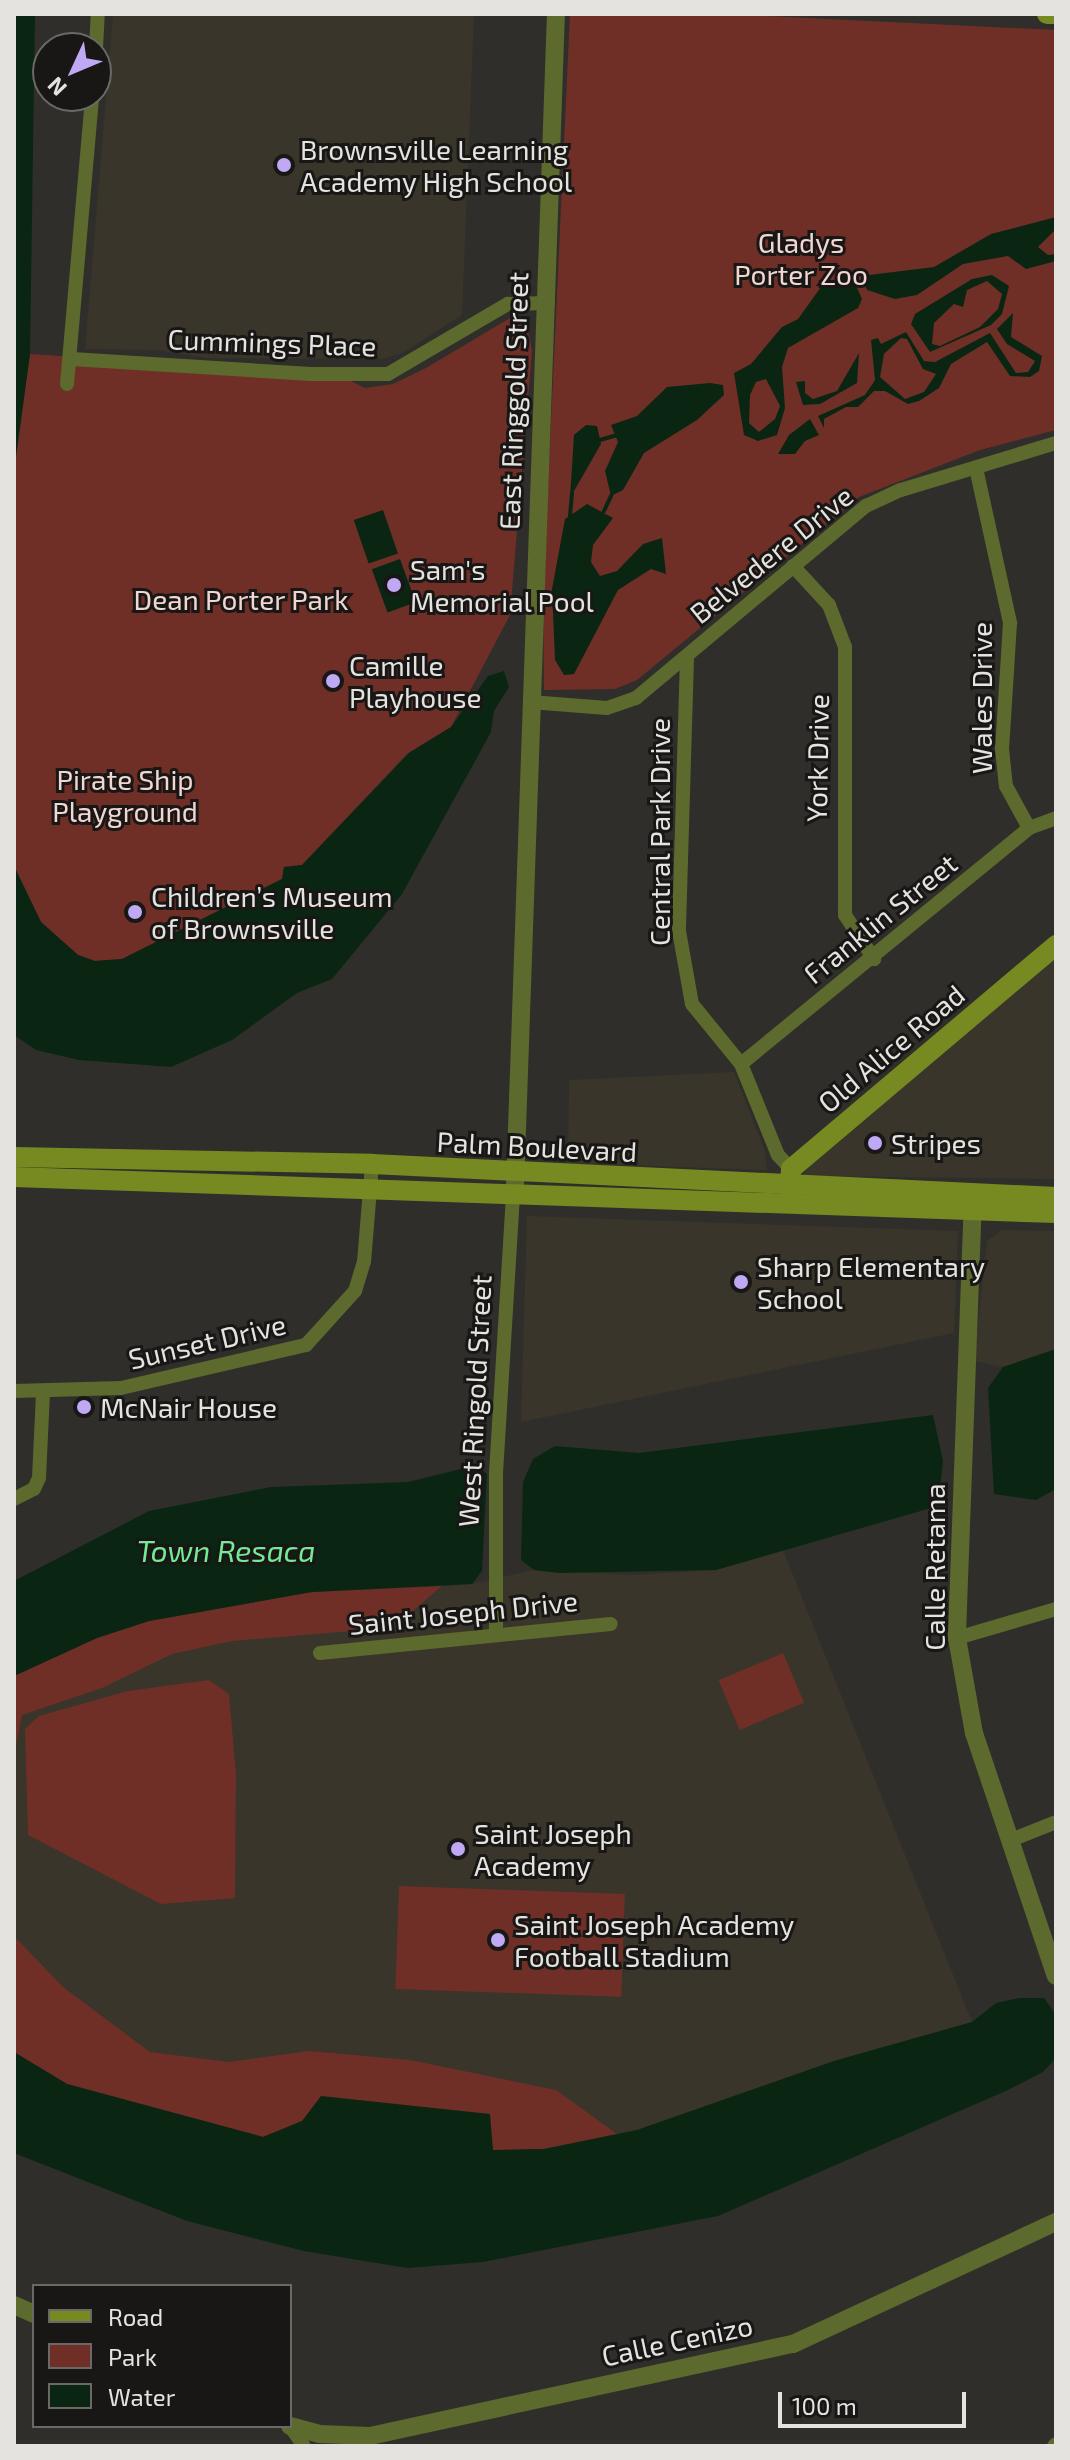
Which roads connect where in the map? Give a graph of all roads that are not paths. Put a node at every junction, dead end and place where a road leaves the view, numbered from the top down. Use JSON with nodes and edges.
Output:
{"nodes":[{"id":1,"x":556,"y":14,"type":"edge"},
{"id":2,"x":1047,"y":14,"type":"edge"},
{"id":3,"x":1056,"y":14,"type":"edge"},
{"id":4,"x":91,"y":112,"type":"edge"},
{"id":5,"x":548,"y":303,"type":"junction"},
{"id":6,"x":72,"y":359,"type":"junction"},
{"id":7,"x":67,"y":384,"type":"dead end"},
{"id":8,"x":1056,"y":443,"type":"edge"},
{"id":9,"x":976,"y":468,"type":"junction"},
{"id":10,"x":793,"y":566,"type":"junction"},
{"id":11,"x":687,"y":658,"type":"junction"},
{"id":12,"x":530,"y":702,"type":"junction"},
{"id":13,"x":1056,"y":818,"type":"edge"},
{"id":14,"x":1029,"y":828,"type":"junction"},
{"id":15,"x":1056,"y":945,"type":"edge"},
{"id":16,"x":874,"y":959,"type":"junction"},
{"id":17,"x":741,"y":1064,"type":"junction"},
{"id":18,"x":14,"y":1157,"type":"edge"},
{"id":19,"x":372,"y":1164,"type":"junction"},
{"id":20,"x":517,"y":1174,"type":"junction"},
{"id":21,"x":14,"y":1177,"type":"edge"},
{"id":22,"x":789,"y":1187,"type":"junction"},
{"id":23,"x":371,"y":1193,"type":"junction"},
{"id":24,"x":513,"y":1197,"type":"junction"},
{"id":25,"x":1056,"y":1197,"type":"edge"},
{"id":26,"x":973,"y":1200,"type":"junction"},
{"id":27,"x":1056,"y":1213,"type":"edge"},
{"id":28,"x":14,"y":1391,"type":"edge"},
{"id":29,"x":43,"y":1393,"type":"junction"},
{"id":30,"x":14,"y":1499,"type":"edge"},
{"id":31,"x":1056,"y":1609,"type":"edge"},
{"id":32,"x":611,"y":1624,"type":"dead end"},
{"id":33,"x":496,"y":1632,"type":"junction"},
{"id":34,"x":957,"y":1638,"type":"junction"},
{"id":35,"x":320,"y":1653,"type":"dead end"},
{"id":36,"x":1056,"y":1822,"type":"edge"},
{"id":37,"x":1011,"y":1840,"type":"junction"},
{"id":38,"x":1056,"y":1976,"type":"edge"},
{"id":39,"x":1056,"y":2222,"type":"edge"},
{"id":40,"x":292,"y":2426,"type":"edge"},
{"id":41,"x":291,"y":2428,"type":"edge"},
{"id":42,"x":304,"y":2446,"type":"edge"}],
"edges":[{"from":1,"to":5,"type":"street","name":"East Ringgold Street"},
{"from":2,"to":3,"type":"main road"},
{"from":4,"to":6,"type":"street"},
{"from":5,"to":6,"type":"street","name":"Cummings Place"},
{"from":5,"to":12,"type":"street","name":"East Ringgold Street"},
{"from":6,"to":7,"type":"street"},
{"from":8,"to":9,"type":"street","name":"Belvedere Drive"},
{"from":9,"to":10,"type":"street","name":"Belvedere Drive"},
{"from":9,"to":14,"type":"street","name":"Wales Drive"},
{"from":10,"to":11,"type":"street","name":"Belvedere Drive"},
{"from":10,"to":16,"type":"street","name":"York Drive"},
{"from":11,"to":12,"type":"street","name":"Belvedere Drive"},
{"from":11,"to":17,"type":"street","name":"Central Park Drive"},
{"from":12,"to":20,"type":"street","name":"East Ringgold Street"},
{"from":13,"to":14,"type":"street","name":"Franklin Street"},
{"from":14,"to":16,"type":"street","name":"Franklin Street"},
{"from":15,"to":22,"type":"main road","name":"Old Alice Road"},
{"from":16,"to":17,"type":"street","name":"Franklin Street"},
{"from":17,"to":22,"type":"street","name":"Central Park Drive"},
{"from":18,"to":19,"type":"main road","name":"Palm Boulevard"},
{"from":19,"to":20,"type":"main road","name":"Palm Boulevard"},
{"from":19,"to":23,"type":"street","name":"Sunset Drive"},
{"from":20,"to":22,"type":"main road","name":"Palm Boulevard"},
{"from":20,"to":24,"type":"street","name":"West Ringold Street"},
{"from":21,"to":23,"type":"main road","name":"Palm Boulevard"},
{"from":22,"to":24,"type":"main road","name":"Palm Boulevard"},
{"from":22,"to":26,"type":"main road","name":"Palm Boulevard"},
{"from":23,"to":24,"type":"main road","name":"Palm Boulevard"},
{"from":23,"to":29,"type":"street","name":"Sunset Drive"},
{"from":24,"to":33,"type":"street","name":"West Ringold Street"},
{"from":25,"to":26,"type":"main road","name":"Palm Boulevard"},
{"from":26,"to":27,"type":"main road","name":"Palm Boulevard"},
{"from":26,"to":34,"type":"street","name":"Calle Retama"},
{"from":28,"to":29,"type":"street","name":"Sunset Drive"},
{"from":29,"to":30,"type":"street"},
{"from":31,"to":34,"type":"street"},
{"from":32,"to":33,"type":"street","name":"Saint Joseph Drive"},
{"from":33,"to":35,"type":"street","name":"Saint Joseph Drive"},
{"from":34,"to":37,"type":"street","name":"Calle Retama"},
{"from":36,"to":37,"type":"street"},
{"from":37,"to":38,"type":"street","name":"Calle Retama"},
{"from":39,"to":40,"type":"street","name":"Calle Cenizo"},
{"from":41,"to":42,"type":"street"}]}
